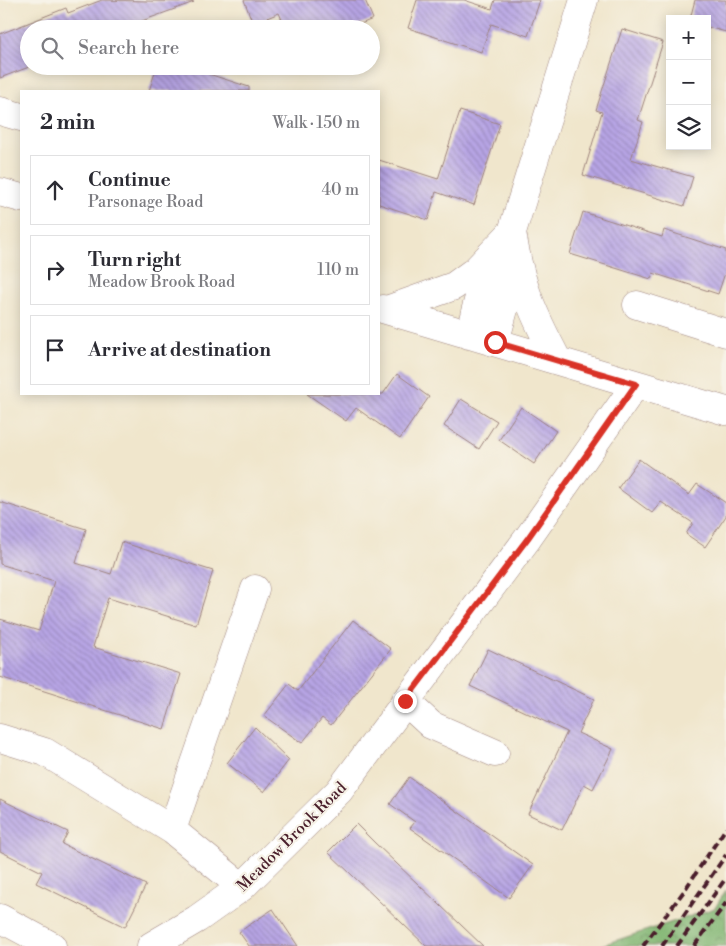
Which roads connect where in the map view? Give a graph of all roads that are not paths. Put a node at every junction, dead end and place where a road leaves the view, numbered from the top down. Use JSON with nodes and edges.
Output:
{"nodes":[{"id":1,"x":584,"y":0,"type":"edge"},
{"id":2,"x":0,"y":110,"type":"edge"},
{"id":3,"x":20,"y":117,"type":"edge"},
{"id":4,"x":0,"y":192,"type":"edge"},
{"id":5,"x":20,"y":198,"type":"edge"},
{"id":6,"x":512,"y":232,"type":"junction"},
{"id":7,"x":490,"y":255,"type":"junction"},
{"id":8,"x":516,"y":262,"type":"junction"},
{"id":9,"x":637,"y":305,"type":"dead end"},
{"id":10,"x":383,"y":309,"type":"edge"},
{"id":11,"x":726,"y":333,"type":"edge"},
{"id":12,"x":469,"y":335,"type":"junction"},
{"id":13,"x":495,"y":342,"type":"junction"},
{"id":14,"x":558,"y":361,"type":"junction"},
{"id":15,"x":636,"y":384,"type":"junction"},
{"id":16,"x":726,"y":411,"type":"edge"},
{"id":17,"x":255,"y":589,"type":"dead end"},
{"id":18,"x":405,"y":701,"type":"junction"},
{"id":19,"x":0,"y":738,"type":"edge"},
{"id":20,"x":495,"y":753,"type":"dead end"},
{"id":21,"x":172,"y":830,"type":"junction"},
{"id":22,"x":242,"y":887,"type":"junction"},
{"id":23,"x":0,"y":918,"type":"edge"},
{"id":24,"x":168,"y":942,"type":"edge"},
{"id":25,"x":52,"y":946,"type":"edge"}],
"edges":[{"from":1,"to":6,"type":"street"},
{"from":2,"to":3,"type":"street"},
{"from":4,"to":5,"type":"street"},
{"from":6,"to":7,"type":"street"},
{"from":6,"to":8,"type":"street"},
{"from":7,"to":10,"type":"street"},
{"from":7,"to":12,"type":"street"},
{"from":8,"to":13,"type":"street"},
{"from":8,"to":14,"type":"street"},
{"from":9,"to":11,"type":"street"},
{"from":10,"to":12,"type":"street"},
{"from":12,"to":13,"type":"street"},
{"from":13,"to":14,"type":"street"},
{"from":14,"to":15,"type":"street"},
{"from":15,"to":16,"type":"street"},
{"from":15,"to":18,"type":"street","name":"Meadow Brook Road"},
{"from":17,"to":21,"type":"street"},
{"from":18,"to":20,"type":"street"},
{"from":18,"to":22,"type":"street","name":"Meadow Brook Road"},
{"from":19,"to":21,"type":"street"},
{"from":21,"to":22,"type":"street"},
{"from":22,"to":24,"type":"street","name":"Meadow Brook Road"},
{"from":23,"to":25,"type":"street"}]}
